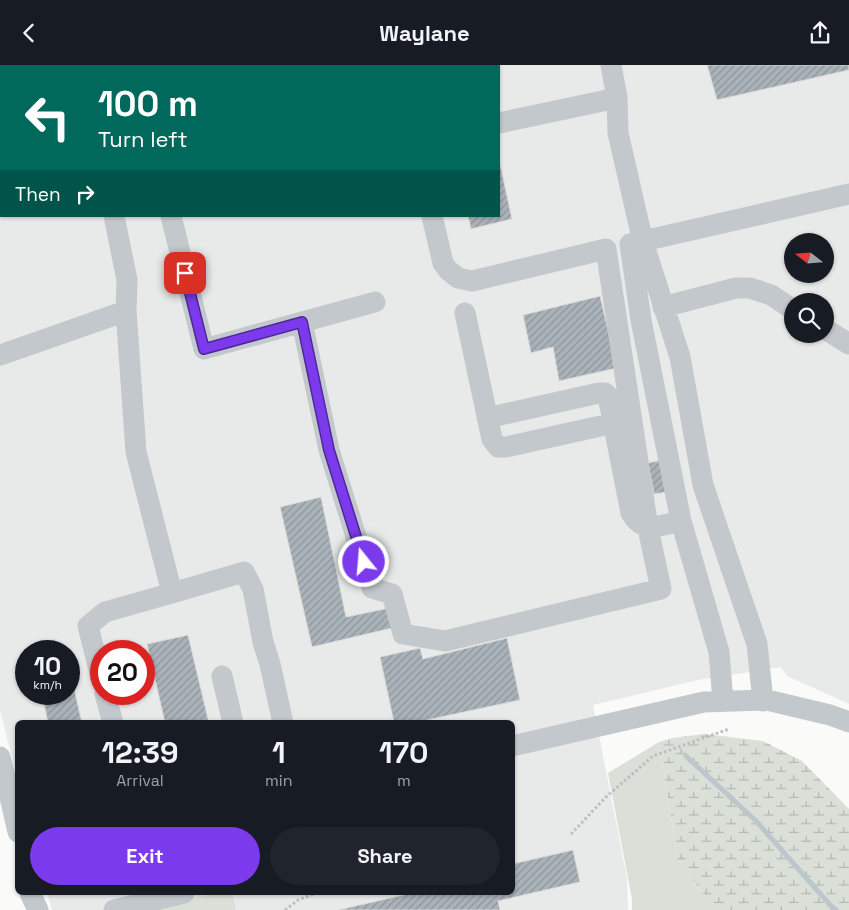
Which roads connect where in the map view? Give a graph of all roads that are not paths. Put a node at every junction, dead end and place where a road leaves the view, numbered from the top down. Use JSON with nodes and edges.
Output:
{"nodes":[{"id":1,"x":611,"y":65,"type":"edge"},
{"id":2,"x":617,"y":98,"type":"junction"},
{"id":3,"x":500,"y":123,"type":"edge"},
{"id":4,"x":849,"y":194,"type":"edge"},
{"id":5,"x":114,"y":217,"type":"edge"},
{"id":6,"x":171,"y":217,"type":"edge"},
{"id":7,"x":432,"y":217,"type":"edge"},
{"id":8,"x":636,"y":243,"type":"junction"},
{"id":9,"x":606,"y":249,"type":"junction"},
{"id":10,"x":375,"y":302,"type":"dead end"},
{"id":11,"x":784,"y":304,"type":"edge"},
{"id":12,"x":663,"y":307,"type":"junction"},
{"id":13,"x":126,"y":311,"type":"junction"},
{"id":14,"x":464,"y":313,"type":"dead end"},
{"id":15,"x":302,"y":322,"type":"junction"},
{"id":16,"x":0,"y":355,"type":"edge"},
{"id":17,"x":487,"y":418,"type":"junction"},
{"id":18,"x":614,"y":423,"type":"junction"},
{"id":19,"x":681,"y":521,"type":"junction"},
{"id":20,"x":648,"y":528,"type":"junction"},
{"id":21,"x":172,"y":593,"type":"junction"},
{"id":22,"x":92,"y":640,"type":"edge"},
{"id":23,"x":222,"y":676,"type":"dead end"},
{"id":24,"x":723,"y":701,"type":"junction"},
{"id":25,"x":763,"y":701,"type":"junction"},
{"id":26,"x":108,"y":705,"type":"edge"},
{"id":27,"x":112,"y":720,"type":"edge"},
{"id":28,"x":233,"y":720,"type":"edge"},
{"id":29,"x":283,"y":720,"type":"edge"},
{"id":30,"x":849,"y":722,"type":"edge"},
{"id":31,"x":515,"y":745,"type":"edge"},
{"id":32,"x":0,"y":757,"type":"edge"},
{"id":33,"x":15,"y":819,"type":"edge"},
{"id":34,"x":31,"y":895,"type":"edge"},
{"id":35,"x":157,"y":896,"type":"edge"},
{"id":36,"x":38,"y":910,"type":"edge"},
{"id":37,"x":114,"y":910,"type":"edge"}],
"edges":[{"from":1,"to":2,"type":"street"},
{"from":2,"to":3,"type":"street"},
{"from":2,"to":8,"type":"street"},
{"from":4,"to":8,"type":"street"},
{"from":5,"to":13,"type":"street"},
{"from":6,"to":15,"type":"street"},
{"from":7,"to":9,"type":"street"},
{"from":8,"to":9,"type":"street"},
{"from":8,"to":12,"type":"street"},
{"from":8,"to":19,"type":"street"},
{"from":9,"to":20,"type":"street"},
{"from":10,"to":15,"type":"street"},
{"from":11,"to":12,"type":"street"},
{"from":12,"to":25,"type":"street"},
{"from":13,"to":16,"type":"street"},
{"from":13,"to":21,"type":"street"},
{"from":14,"to":17,"type":"street"},
{"from":15,"to":20,"type":"street"},
{"from":17,"to":18,"type":"street"},
{"from":17,"to":18,"type":"street"},
{"from":18,"to":20,"type":"street"},
{"from":19,"to":20,"type":"street"},
{"from":19,"to":24,"type":"street"},
{"from":21,"to":22,"type":"street"},
{"from":21,"to":29,"type":"street"},
{"from":23,"to":28,"type":"street"},
{"from":24,"to":25,"type":"street"},
{"from":24,"to":31,"type":"street"},
{"from":25,"to":30,"type":"street"},
{"from":26,"to":27,"type":"street"},
{"from":32,"to":33,"type":"street"},
{"from":34,"to":36,"type":"street"},
{"from":35,"to":37,"type":"street"}]}
